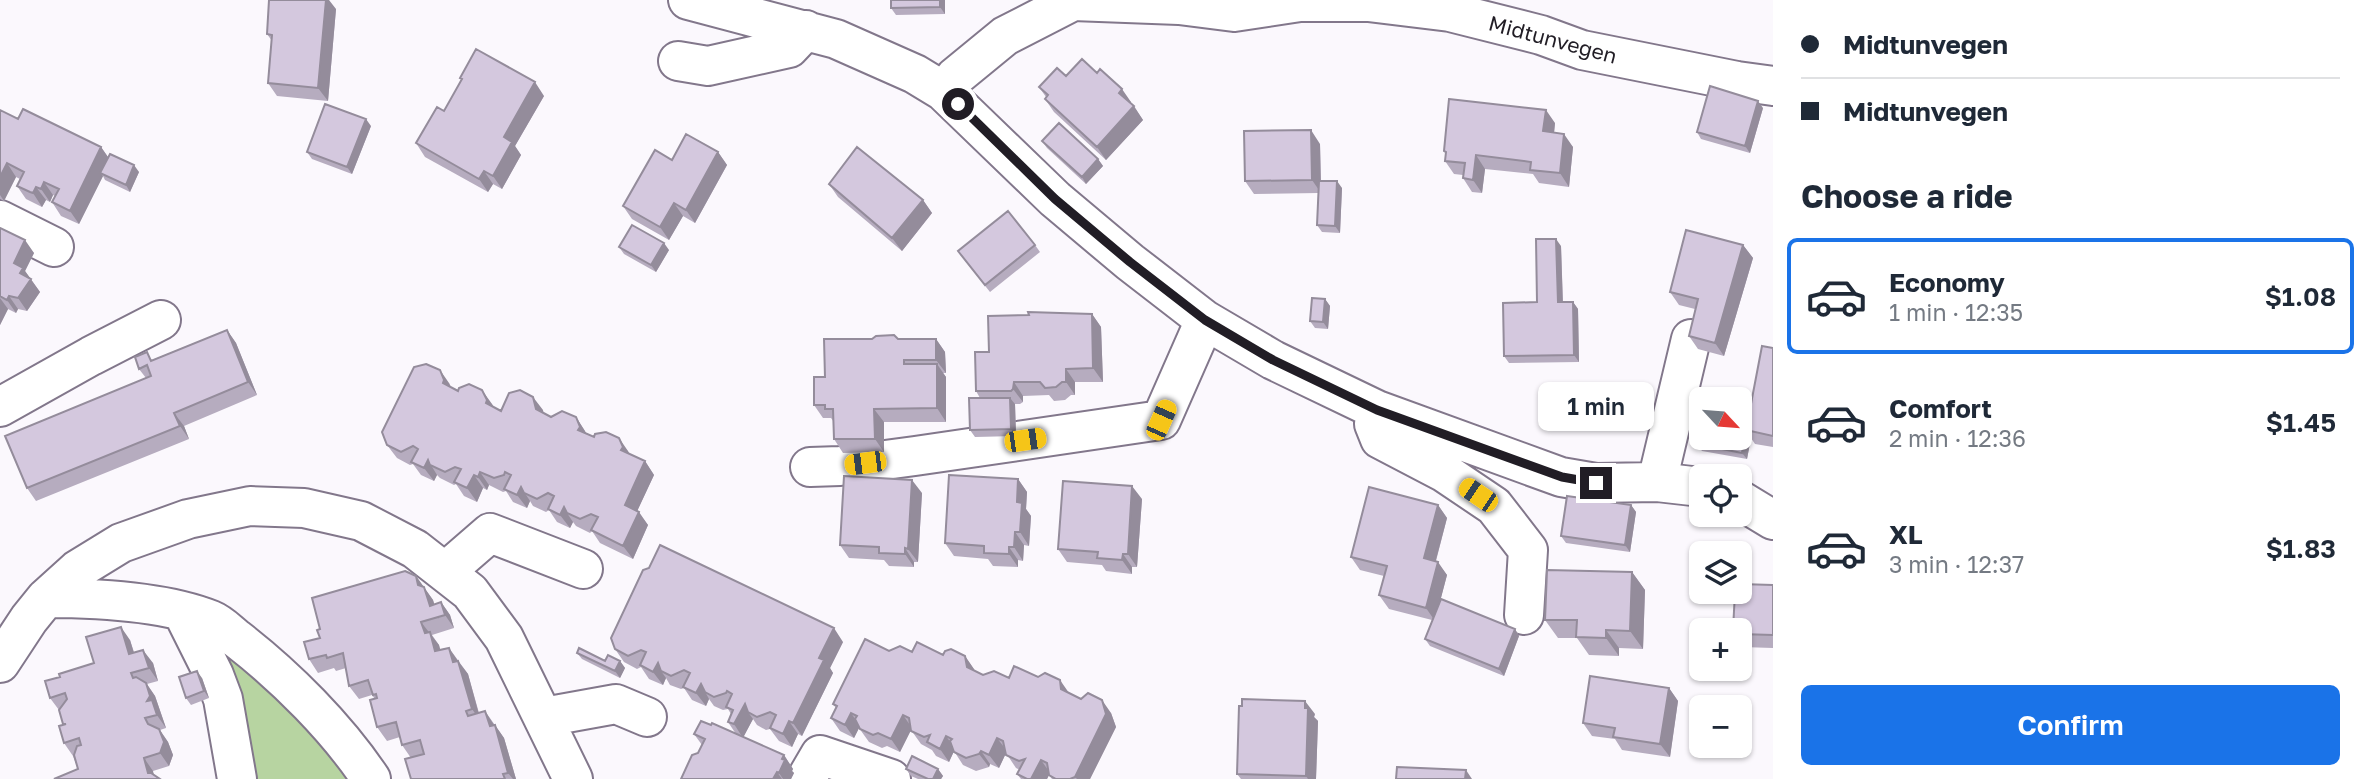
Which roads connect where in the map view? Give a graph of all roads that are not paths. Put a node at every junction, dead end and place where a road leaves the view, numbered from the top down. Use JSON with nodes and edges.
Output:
{"nodes":[{"id":1,"x":688,"y":0,"type":"edge"},
{"id":2,"x":1180,"y":3,"type":"edge"},
{"id":3,"x":806,"y":30,"type":"junction"},
{"id":4,"x":678,"y":61,"type":"dead end"},
{"id":5,"x":1773,"y":86,"type":"edge"},
{"id":6,"x":943,"y":91,"type":"junction"},
{"id":7,"x":0,"y":220,"type":"edge"},
{"id":8,"x":54,"y":247,"type":"dead end"},
{"id":9,"x":161,"y":320,"type":"dead end"},
{"id":10,"x":1205,"y":320,"type":"junction"},
{"id":11,"x":1691,"y":339,"type":"edge"},
{"id":12,"x":0,"y":407,"type":"edge"},
{"id":13,"x":1377,"y":410,"type":"junction"},
{"id":14,"x":810,"y":467,"type":"dead end"},
{"id":15,"x":1657,"y":482,"type":"junction"},
{"id":16,"x":1689,"y":486,"type":"edge"},
{"id":17,"x":1752,"y":495,"type":"edge"},
{"id":18,"x":1773,"y":499,"type":"edge"},
{"id":19,"x":1752,"y":507,"type":"edge"},
{"id":20,"x":1773,"y":520,"type":"edge"},
{"id":21,"x":583,"y":569,"type":"dead end"},
{"id":22,"x":445,"y":572,"type":"junction"},
{"id":23,"x":46,"y":598,"type":"junction"},
{"id":24,"x":181,"y":611,"type":"junction"},
{"id":25,"x":1524,"y":615,"type":"dead end"},
{"id":26,"x":0,"y":663,"type":"edge"},
{"id":27,"x":544,"y":717,"type":"junction"},
{"id":28,"x":647,"y":717,"type":"dead end"},
{"id":29,"x":237,"y":779,"type":"edge"},
{"id":30,"x":371,"y":779,"type":"edge"},
{"id":31,"x":573,"y":779,"type":"edge"},
{"id":32,"x":806,"y":779,"type":"edge"},
{"id":33,"x":891,"y":779,"type":"edge"}],
"edges":[{"from":1,"to":3,"type":"street"},
{"from":2,"to":5,"type":"street","name":"Midtunvegen"},
{"from":2,"to":6,"type":"street","name":"Midtunvegen"},
{"from":3,"to":4,"type":"street"},
{"from":3,"to":6,"type":"street"},
{"from":6,"to":10,"type":"street"},
{"from":7,"to":8,"type":"street"},
{"from":9,"to":12,"type":"street"},
{"from":10,"to":13,"type":"street"},
{"from":10,"to":14,"type":"street"},
{"from":11,"to":15,"type":"street"},
{"from":13,"to":15,"type":"street"},
{"from":13,"to":25,"type":"street"},
{"from":15,"to":16,"type":"street"},
{"from":17,"to":18,"type":"street"},
{"from":19,"to":20,"type":"street"},
{"from":21,"to":22,"type":"street"},
{"from":22,"to":23,"type":"street"},
{"from":22,"to":27,"type":"street"},
{"from":23,"to":24,"type":"street"},
{"from":23,"to":26,"type":"street"},
{"from":24,"to":29,"type":"street"},
{"from":24,"to":30,"type":"street"},
{"from":27,"to":28,"type":"street"},
{"from":27,"to":31,"type":"street"},
{"from":32,"to":33,"type":"street"}]}
